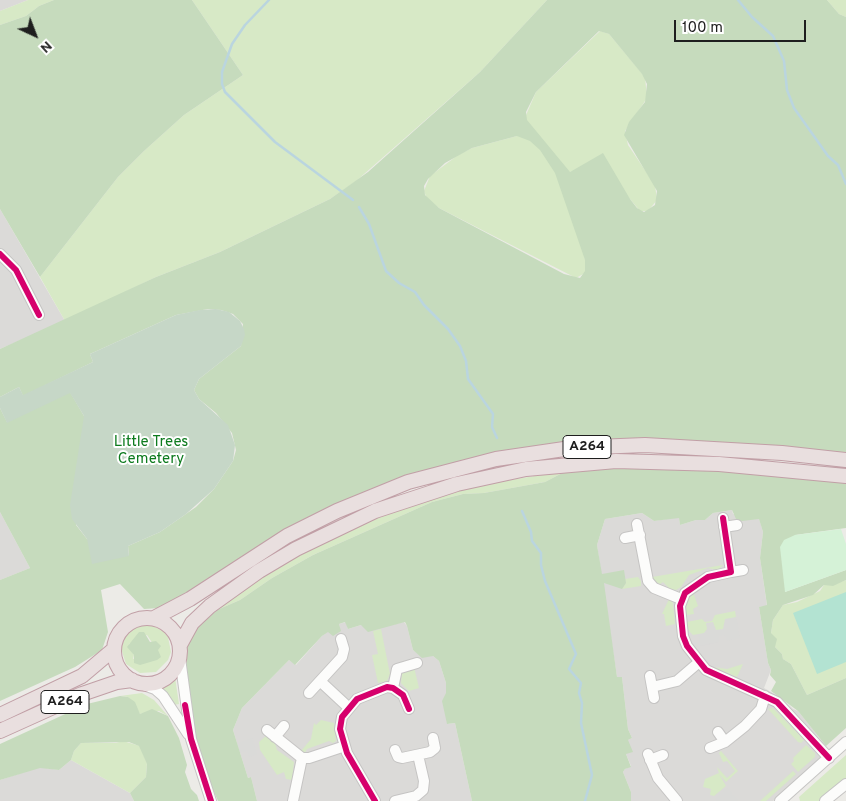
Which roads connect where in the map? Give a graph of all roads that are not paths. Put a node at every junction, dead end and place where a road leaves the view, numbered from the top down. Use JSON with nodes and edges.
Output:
{"nodes":[{"id":1,"x":0,"y":254,"type":"edge"},
{"id":2,"x":39,"y":315,"type":"dead end"},
{"id":3,"x":846,"y":460,"type":"edge"},
{"id":4,"x":846,"y":476,"type":"edge"},
{"id":5,"x":637,"y":524,"type":"dead end"},
{"id":6,"x":737,"y":525,"type":"dead end"},
{"id":7,"x":640,"y":535,"type":"junction"},
{"id":8,"x":625,"y":538,"type":"dead end"},
{"id":9,"x":743,"y":570,"type":"dead end"},
{"id":10,"x":731,"y":572,"type":"junction"},
{"id":11,"x":681,"y":600,"type":"junction"},
{"id":12,"x":154,"y":618,"type":"junction"},
{"id":13,"x":341,"y":639,"type":"dead end"},
{"id":14,"x":114,"y":649,"type":"junction"},
{"id":15,"x":180,"y":651,"type":"junction"},
{"id":16,"x":698,"y":662,"type":"junction"},
{"id":17,"x":418,"y":663,"type":"dead end"},
{"id":18,"x":650,"y":676,"type":"dead end"},
{"id":19,"x":320,"y":681,"type":"junction"},
{"id":20,"x":136,"y":682,"type":"junction"},
{"id":21,"x":652,"y":687,"type":"junction"},
{"id":22,"x":393,"y":688,"type":"junction"},
{"id":23,"x":309,"y":693,"type":"dead end"},
{"id":24,"x":765,"y":696,"type":"junction"},
{"id":25,"x":654,"y":698,"type":"dead end"},
{"id":26,"x":348,"y":707,"type":"junction"},
{"id":27,"x":409,"y":709,"type":"dead end"},
{"id":28,"x":0,"y":714,"type":"edge"},
{"id":29,"x":284,"y":726,"type":"dead end"},
{"id":30,"x":0,"y":731,"type":"edge"},
{"id":31,"x":718,"y":732,"type":"dead end"},
{"id":32,"x":433,"y":738,"type":"dead end"},
{"id":33,"x":191,"y":739,"type":"junction"},
{"id":34,"x":725,"y":742,"type":"junction"},
{"id":35,"x":846,"y":742,"type":"edge"},
{"id":36,"x":345,"y":746,"type":"junction"},
{"id":37,"x":710,"y":748,"type":"dead end"},
{"id":38,"x":395,"y":750,"type":"dead end"},
{"id":39,"x":418,"y":755,"type":"junction"},
{"id":40,"x":663,"y":755,"type":"dead end"},
{"id":41,"x":302,"y":758,"type":"junction"},
{"id":42,"x":829,"y":758,"type":"junction"},
{"id":43,"x":846,"y":784,"type":"edge"},
{"id":44,"x":787,"y":799,"type":"edge"},
{"id":45,"x":211,"y":801,"type":"edge"},
{"id":46,"x":293,"y":801,"type":"edge"},
{"id":47,"x":375,"y":801,"type":"edge"},
{"id":48,"x":395,"y":801,"type":"edge"},
{"id":49,"x":677,"y":801,"type":"edge"},
{"id":50,"x":825,"y":801,"type":"edge"}],
"edges":[{"from":1,"to":2,"type":"street"},
{"from":3,"to":12,"type":"highway","number":"A264"},
{"from":4,"to":15,"type":"highway","number":"A264"},
{"from":5,"to":7,"type":"street"},
{"from":6,"to":10,"type":"street"},
{"from":7,"to":8,"type":"street"},
{"from":7,"to":11,"type":"street"},
{"from":9,"to":10,"type":"street"},
{"from":10,"to":11,"type":"street"},
{"from":11,"to":16,"type":"street"},
{"from":12,"to":14,"type":"highway"},
{"from":12,"to":15,"type":"highway"},
{"from":13,"to":19,"type":"street"},
{"from":14,"to":20,"type":"highway"},
{"from":14,"to":28,"type":"highway","number":"A264"},
{"from":15,"to":20,"type":"highway"},
{"from":15,"to":33,"type":"street"},
{"from":16,"to":21,"type":"street"},
{"from":16,"to":24,"type":"street"},
{"from":17,"to":22,"type":"street"},
{"from":18,"to":21,"type":"street"},
{"from":19,"to":23,"type":"street"},
{"from":19,"to":26,"type":"street"},
{"from":20,"to":30,"type":"highway","number":"A264"},
{"from":20,"to":33,"type":"street"},
{"from":21,"to":25,"type":"street"},
{"from":22,"to":26,"type":"street"},
{"from":22,"to":27,"type":"street"},
{"from":24,"to":34,"type":"street"},
{"from":24,"to":42,"type":"street"},
{"from":26,"to":36,"type":"street"},
{"from":29,"to":41,"type":"street"},
{"from":31,"to":34,"type":"street"},
{"from":32,"to":39,"type":"street"},
{"from":33,"to":45,"type":"street"},
{"from":34,"to":37,"type":"street"},
{"from":35,"to":42,"type":"street"},
{"from":36,"to":41,"type":"street"},
{"from":36,"to":47,"type":"street"},
{"from":38,"to":39,"type":"street"},
{"from":39,"to":48,"type":"street"},
{"from":40,"to":49,"type":"street"},
{"from":41,"to":46,"type":"street"},
{"from":42,"to":44,"type":"street"},
{"from":43,"to":50,"type":"street"}]}
